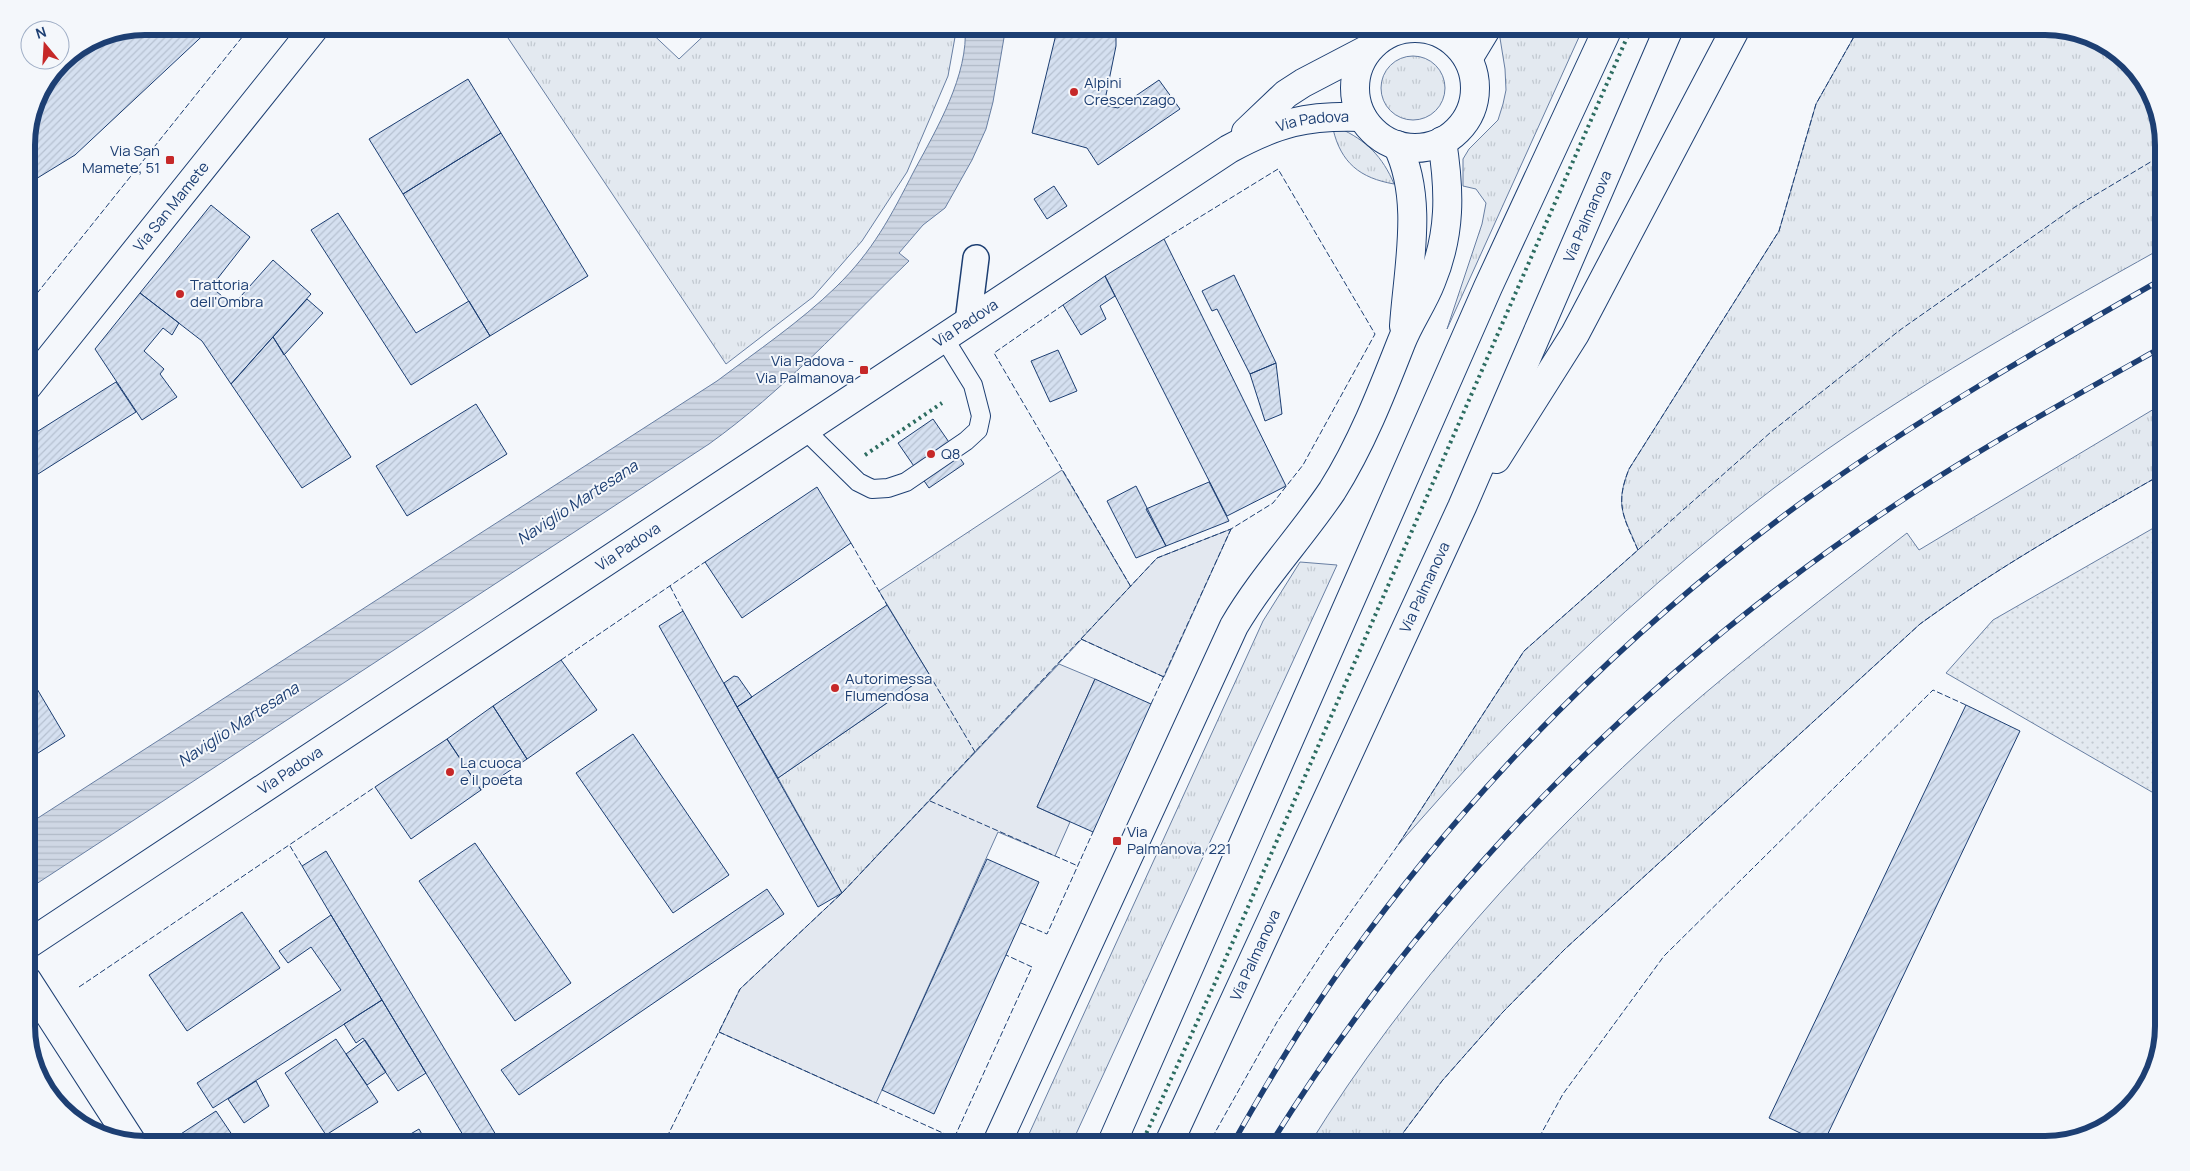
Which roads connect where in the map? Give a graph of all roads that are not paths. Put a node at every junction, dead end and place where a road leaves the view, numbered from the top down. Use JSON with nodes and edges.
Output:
{"nodes":[{"id":1,"x":309,"y":35,"type":"edge"},
{"id":2,"x":1386,"y":35,"type":"edge"},
{"id":3,"x":1444,"y":35,"type":"edge"},
{"id":4,"x":1483,"y":35,"type":"edge"},
{"id":5,"x":1605,"y":35,"type":"edge"},
{"id":6,"x":1666,"y":35,"type":"edge"},
{"id":7,"x":1732,"y":35,"type":"edge"},
{"id":8,"x":1368,"y":49,"type":"junction"},
{"id":9,"x":1468,"y":59,"type":"junction"},
{"id":10,"x":1362,"y":116,"type":"junction"},
{"id":11,"x":1442,"y":141,"type":"junction"},
{"id":12,"x":1397,"y":145,"type":"junction"},
{"id":13,"x":1229,"y":149,"type":"junction"},
{"id":14,"x":976,"y":258,"type":"dead end"},
{"id":15,"x":968,"y":322,"type":"junction"},
{"id":16,"x":944,"y":338,"type":"junction"},
{"id":17,"x":1403,"y":338,"type":"junction"},
{"id":18,"x":35,"y":376,"type":"edge"},
{"id":19,"x":805,"y":430,"type":"junction"},
{"id":20,"x":1462,"y":507,"type":"junction"},
{"id":21,"x":35,"y":939,"type":"edge"},
{"id":22,"x":35,"y":994,"type":"edge"},
{"id":23,"x":126,"y":1134,"type":"edge"},
{"id":24,"x":1000,"y":1136,"type":"edge"},
{"id":25,"x":1115,"y":1136,"type":"edge"},
{"id":26,"x":1172,"y":1136,"type":"edge"}],
"edges":[{"from":1,"to":18,"type":"main road","name":"Via San Mamete"},
{"from":2,"to":8,"type":"main road","name":"Via Padova"},
{"from":3,"to":9,"type":"main road"},
{"from":4,"to":9,"type":"main road"},
{"from":5,"to":25,"type":"main road"},
{"from":6,"to":20,"type":"main road","name":"Via Palmanova"},
{"from":7,"to":20,"type":"main road"},
{"from":8,"to":10,"type":"main road","name":"Via Padova"},
{"from":8,"to":13,"type":"main road","name":"Via Padova"},
{"from":9,"to":11,"type":"main road"},
{"from":10,"to":12,"type":"main road"},
{"from":10,"to":13,"type":"main road","name":"Via Padova"},
{"from":11,"to":12,"type":"main road"},
{"from":11,"to":17,"type":"main road"},
{"from":12,"to":17,"type":"main road"},
{"from":13,"to":15,"type":"main road","name":"Via Padova"},
{"from":14,"to":15,"type":"street"},
{"from":15,"to":16,"type":"main road","name":"Via Padova"},
{"from":16,"to":19,"type":"main road","name":"Via Padova"},
{"from":16,"to":19,"type":"lane"},
{"from":17,"to":24,"type":"main road"},
{"from":19,"to":21,"type":"main road","name":"Via Padova"},
{"from":20,"to":26,"type":"main road","name":"Via Palmanova"},
{"from":22,"to":23,"type":"main road"}]}
